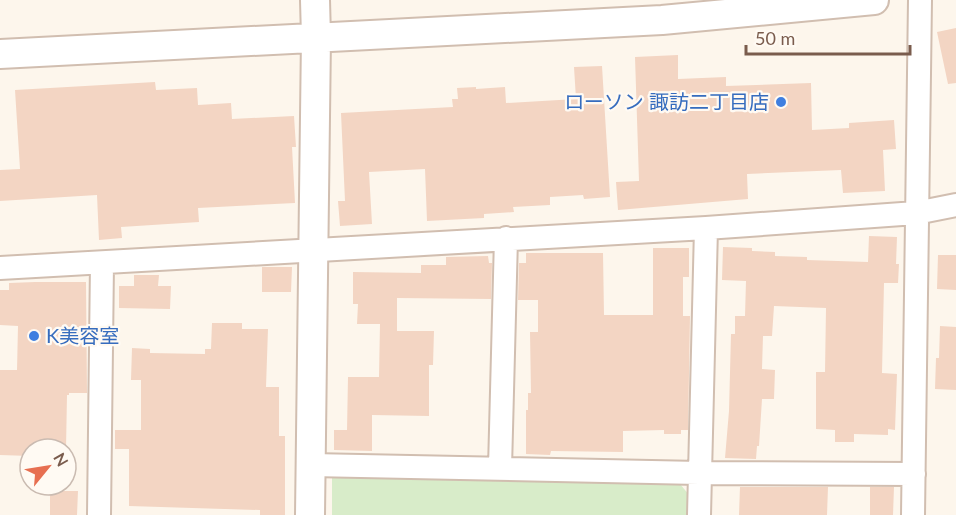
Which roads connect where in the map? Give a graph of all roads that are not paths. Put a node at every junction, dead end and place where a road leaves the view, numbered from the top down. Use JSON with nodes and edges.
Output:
{"nodes":[{"id":1,"x":315,"y":0,"type":"edge"},
{"id":2,"x":874,"y":0,"type":"edge"},
{"id":3,"x":920,"y":0,"type":"edge"},
{"id":4,"x":316,"y":37,"type":"junction"},
{"id":5,"x":0,"y":54,"type":"edge"},
{"id":6,"x":956,"y":205,"type":"edge"},
{"id":7,"x":916,"y":213,"type":"junction"},
{"id":8,"x":706,"y":228,"type":"junction"},
{"id":9,"x":506,"y":238,"type":"junction"},
{"id":10,"x":313,"y":249,"type":"junction"},
{"id":11,"x":102,"y":263,"type":"junction"},
{"id":12,"x":0,"y":268,"type":"edge"},
{"id":13,"x":311,"y":465,"type":"junction"},
{"id":14,"x":500,"y":468,"type":"junction"},
{"id":15,"x":699,"y":473,"type":"junction"},
{"id":16,"x":914,"y":474,"type":"junction"},
{"id":17,"x":99,"y":515,"type":"edge"},
{"id":18,"x":310,"y":515,"type":"edge"},
{"id":19,"x":699,"y":515,"type":"edge"},
{"id":20,"x":913,"y":515,"type":"edge"}],
"edges":[{"from":1,"to":4,"type":"street"},
{"from":2,"to":4,"type":"street"},
{"from":3,"to":7,"type":"street"},
{"from":4,"to":5,"type":"street"},
{"from":4,"to":10,"type":"street"},
{"from":6,"to":7,"type":"street"},
{"from":7,"to":8,"type":"street"},
{"from":7,"to":16,"type":"street"},
{"from":8,"to":9,"type":"street"},
{"from":8,"to":15,"type":"street"},
{"from":9,"to":10,"type":"street"},
{"from":9,"to":14,"type":"street"},
{"from":10,"to":11,"type":"street"},
{"from":10,"to":13,"type":"street"},
{"from":11,"to":12,"type":"street"},
{"from":11,"to":17,"type":"street"},
{"from":13,"to":14,"type":"street"},
{"from":13,"to":18,"type":"street"},
{"from":14,"to":15,"type":"street"},
{"from":15,"to":16,"type":"street"},
{"from":15,"to":19,"type":"street"},
{"from":16,"to":20,"type":"street"}]}
